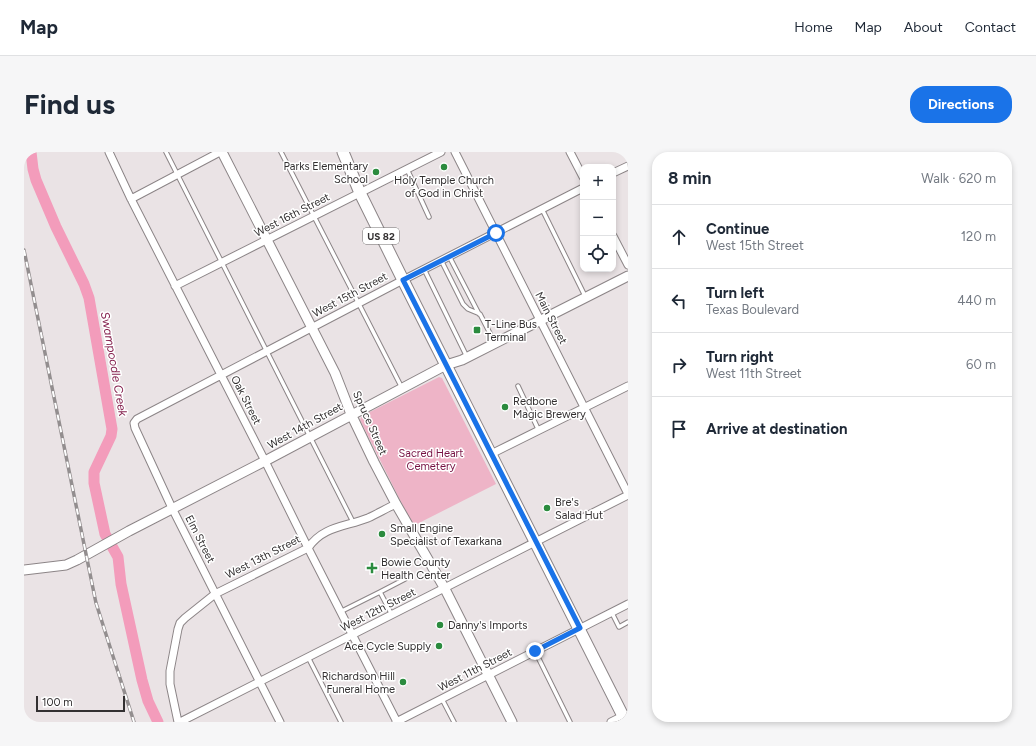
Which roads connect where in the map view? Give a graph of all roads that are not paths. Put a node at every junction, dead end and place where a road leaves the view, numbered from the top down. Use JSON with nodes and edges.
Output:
{"nodes":[{"id":1,"x":109,"y":152,"type":"edge"},
{"id":2,"x":166,"y":152,"type":"edge"},
{"id":3,"x":221,"y":152,"type":"edge"},
{"id":4,"x":281,"y":152,"type":"edge"},
{"id":5,"x":343,"y":152,"type":"edge"},
{"id":6,"x":440,"y":152,"type":"edge"},
{"id":7,"x":455,"y":152,"type":"edge"},
{"id":8,"x":570,"y":152,"type":"edge"},
{"id":9,"x":628,"y":166,"type":"edge"},
{"id":10,"x":407,"y":169,"type":"junction"},
{"id":11,"x":580,"y":171,"type":"edge"},
{"id":12,"x":616,"y":172,"type":"edge"},
{"id":13,"x":177,"y":174,"type":"junction"},
{"id":14,"x":580,"y":190,"type":"edge"},
{"id":15,"x":360,"y":192,"type":"junction"},
{"id":16,"x":131,"y":199,"type":"junction"},
{"id":17,"x":542,"y":209,"type":"junction"},
{"id":18,"x":314,"y":216,"type":"junction"},
{"id":19,"x":430,"y":217,"type":"dead end"},
{"id":20,"x":496,"y":233,"type":"junction"},
{"id":21,"x":268,"y":240,"type":"junction"},
{"id":22,"x":616,"y":242,"type":"edge"},
{"id":23,"x":449,"y":256,"type":"junction"},
{"id":24,"x":441,"y":260,"type":"junction"},
{"id":25,"x":222,"y":263,"type":"junction"},
{"id":26,"x":628,"y":265,"type":"edge"},
{"id":27,"x":424,"y":269,"type":"junction"},
{"id":28,"x":628,"y":276,"type":"edge"},
{"id":29,"x":403,"y":280,"type":"junction"},
{"id":30,"x":175,"y":286,"type":"junction"},
{"id":31,"x":586,"y":297,"type":"junction"},
{"id":32,"x":358,"y":303,"type":"junction"},
{"id":33,"x":480,"y":314,"type":"junction"},
{"id":34,"x":540,"y":320,"type":"junction"},
{"id":35,"x":312,"y":327,"type":"junction"},
{"id":36,"x":495,"y":343,"type":"junction"},
{"id":37,"x":266,"y":350,"type":"junction"},
{"id":38,"x":467,"y":357,"type":"junction"},
{"id":39,"x":446,"y":364,"type":"junction"},
{"id":40,"x":220,"y":374,"type":"junction"},
{"id":41,"x":518,"y":386,"type":"dead end"},
{"id":42,"x":628,"y":386,"type":"edge"},
{"id":43,"x":402,"y":388,"type":"junction"},
{"id":44,"x":585,"y":408,"type":"junction"},
{"id":45,"x":351,"y":414,"type":"junction"},
{"id":46,"x":135,"y":428,"type":"joint"},
{"id":47,"x":539,"y":431,"type":"junction"},
{"id":48,"x":310,"y":437,"type":"junction"},
{"id":49,"x":491,"y":454,"type":"junction"},
{"id":50,"x":265,"y":461,"type":"junction"},
{"id":51,"x":628,"y":495,"type":"edge"},
{"id":52,"x":396,"y":504,"type":"junction"},
{"id":53,"x":172,"y":508,"type":"junction"},
{"id":54,"x":353,"y":522,"type":"junction"},
{"id":55,"x":536,"y":541,"type":"junction"},
{"id":56,"x":308,"y":548,"type":"junction"},
{"id":57,"x":24,"y":570,"type":"edge"},
{"id":58,"x":405,"y":579,"type":"dead end"},
{"id":59,"x":445,"y":589,"type":"junction"},
{"id":60,"x":380,"y":592,"type":"junction"},
{"id":61,"x":215,"y":594,"type":"junction"},
{"id":62,"x":628,"y":604,"type":"edge"},
{"id":63,"x":340,"y":612,"type":"junction"},
{"id":64,"x":612,"y":613,"type":"junction"},
{"id":65,"x":392,"y":615,"type":"junction"},
{"id":66,"x":628,"y":622,"type":"edge"},
{"id":67,"x":580,"y":628,"type":"junction"},
{"id":68,"x":352,"y":635,"type":"junction"},
{"id":69,"x":535,"y":651,"type":"junction"},
{"id":70,"x":308,"y":657,"type":"junction"},
{"id":71,"x":489,"y":676,"type":"junction"},
{"id":72,"x":260,"y":682,"type":"junction"},
{"id":73,"x":442,"y":699,"type":"junction"},
{"id":74,"x":626,"y":717,"type":"edge"},
{"id":75,"x":179,"y":722,"type":"edge"},
{"id":76,"x":280,"y":722,"type":"edge"},
{"id":77,"x":341,"y":722,"type":"edge"},
{"id":78,"x":397,"y":722,"type":"edge"},
{"id":79,"x":454,"y":722,"type":"edge"},
{"id":80,"x":512,"y":722,"type":"edge"},
{"id":81,"x":570,"y":722,"type":"edge"},
{"id":82,"x":611,"y":722,"type":"edge"}],
"edges":[{"from":1,"to":16,"type":"street","name":"Oak Street"},
{"from":2,"to":13,"type":"lane"},
{"from":3,"to":13,"type":"street"},
{"from":3,"to":21,"type":"street","name":"Spruce Street"},
{"from":4,"to":18,"type":"lane"},
{"from":5,"to":15,"type":"main road","number":"US 82"},
{"from":6,"to":10,"type":"street","name":"West 16th Street"},
{"from":7,"to":20,"type":"street","name":"Main Street"},
{"from":8,"to":11,"type":"street"},
{"from":9,"to":12,"type":"street"},
{"from":10,"to":15,"type":"street","name":"West 16th Street"},
{"from":10,"to":19,"type":"lane"},
{"from":13,"to":16,"type":"street"},
{"from":13,"to":25,"type":"lane"},
{"from":14,"to":17,"type":"street","name":"West 15th Street"},
{"from":15,"to":18,"type":"street","name":"West 16th Street"},
{"from":15,"to":29,"type":"main road","number":"US 82"},
{"from":16,"to":30,"type":"street","name":"Oak Street"},
{"from":17,"to":20,"type":"street","name":"West 15th Street"},
{"from":17,"to":31,"type":"lane"},
{"from":18,"to":21,"type":"street","name":"West 16th Street"},
{"from":18,"to":32,"type":"lane"},
{"from":20,"to":23,"type":"street","name":"West 15th Street"},
{"from":20,"to":34,"type":"street","name":"Main Street"},
{"from":21,"to":25,"type":"street","name":"West 16th Street"},
{"from":21,"to":35,"type":"street","name":"Spruce Street"},
{"from":22,"to":26,"type":"street"},
{"from":23,"to":24,"type":"street","name":"West 15th Street"},
{"from":23,"to":33,"type":"lane"},
{"from":24,"to":27,"type":"street","name":"West 15th Street"},
{"from":24,"to":33,"type":"lane"},
{"from":25,"to":30,"type":"street","name":"West 16th Street"},
{"from":25,"to":37,"type":"lane"},
{"from":27,"to":29,"type":"street","name":"West 15th Street"},
{"from":27,"to":38,"type":"lane"},
{"from":28,"to":31,"type":"street","name":"West 14th Street"},
{"from":29,"to":32,"type":"street","name":"West 15th Street"},
{"from":29,"to":39,"type":"main road","number":"US 82"},
{"from":30,"to":40,"type":"street","name":"Oak Street"},
{"from":31,"to":34,"type":"street","name":"West 14th Street"},
{"from":32,"to":35,"type":"street","name":"West 15th Street"},
{"from":32,"to":43,"type":"lane"},
{"from":33,"to":36,"type":"lane"},
{"from":34,"to":36,"type":"street","name":"West 14th Street"},
{"from":34,"to":44,"type":"street","name":"Main Street"},
{"from":35,"to":37,"type":"street","name":"West 15th Street"},
{"from":35,"to":45,"type":"street","name":"Spruce Street"},
{"from":36,"to":38,"type":"street","name":"West 14th Street"},
{"from":37,"to":40,"type":"street","name":"West 15th Street"},
{"from":37,"to":48,"type":"lane"},
{"from":38,"to":39,"type":"street","name":"West 14th Street"},
{"from":39,"to":43,"type":"street","name":"West 14th Street"},
{"from":39,"to":49,"type":"main road","number":"US 82"},
{"from":40,"to":46,"type":"street","name":"West 15th Street"},
{"from":40,"to":50,"type":"street","name":"Oak Street"},
{"from":41,"to":47,"type":"lane"},
{"from":42,"to":44,"type":"street"},
{"from":43,"to":45,"type":"street","name":"West 14th Street"},
{"from":44,"to":47,"type":"street"},
{"from":44,"to":51,"type":"street","name":"Main Street"},
{"from":45,"to":48,"type":"street","name":"West 14th Street"},
{"from":45,"to":52,"type":"street","name":"Spruce Street"},
{"from":46,"to":53,"type":"street","name":"Elm Street"},
{"from":47,"to":49,"type":"street"},
{"from":48,"to":50,"type":"street","name":"West 14th Street"},
{"from":48,"to":54,"type":"lane"},
{"from":49,"to":55,"type":"main road","number":"US 82"},
{"from":50,"to":53,"type":"street","name":"West 14th Street"},
{"from":50,"to":56,"type":"street","name":"Oak Street"},
{"from":51,"to":55,"type":"street","name":"West 12th Street"},
{"from":52,"to":54,"type":"street","name":"West 13th Street"},
{"from":52,"to":59,"type":"street","name":"Spruce Street"},
{"from":53,"to":57,"type":"street","name":"West 14th Street"},
{"from":53,"to":61,"type":"street","name":"Elm Street"},
{"from":54,"to":56,"type":"street","name":"West 13th Street"},
{"from":55,"to":59,"type":"street","name":"West 12th Street"},
{"from":55,"to":67,"type":"main road","number":"US 82"},
{"from":56,"to":61,"type":"street","name":"West 13th Street"},
{"from":56,"to":63,"type":"street","name":"Oak Street"},
{"from":58,"to":60,"type":"lane"},
{"from":59,"to":65,"type":"street","name":"West 12th Street"},
{"from":59,"to":71,"type":"street","name":"Spruce Street"},
{"from":60,"to":63,"type":"lane"},
{"from":60,"to":65,"type":"lane"},
{"from":61,"to":72,"type":"street","name":"Elm Street"},
{"from":61,"to":75,"type":"street","name":"West 13th Street"},
{"from":62,"to":64,"type":"street","name":"West 11th Street"},
{"from":63,"to":68,"type":"street","name":"Oak Street"},
{"from":64,"to":66,"type":"lane"},
{"from":64,"to":67,"type":"street","name":"West 11th Street"},
{"from":65,"to":68,"type":"street","name":"West 12th Street"},
{"from":67,"to":69,"type":"street","name":"West 11th Street"},
{"from":67,"to":74,"type":"main road","number":"US 82"},
{"from":68,"to":70,"type":"street","name":"West 12th Street"},
{"from":68,"to":78,"type":"street","name":"Oak Street"},
{"from":69,"to":71,"type":"street","name":"West 11th Street"},
{"from":69,"to":81,"type":"lane"},
{"from":70,"to":72,"type":"street","name":"West 12th Street"},
{"from":70,"to":77,"type":"lane"},
{"from":71,"to":73,"type":"street","name":"West 11th Street"},
{"from":71,"to":80,"type":"street","name":"Spruce Street"},
{"from":72,"to":75,"type":"street","name":"West 12th Street"},
{"from":72,"to":76,"type":"street","name":"Elm Street"},
{"from":73,"to":78,"type":"street","name":"West 11th Street"},
{"from":73,"to":79,"type":"lane"},
{"from":74,"to":82,"type":"street"}]}
